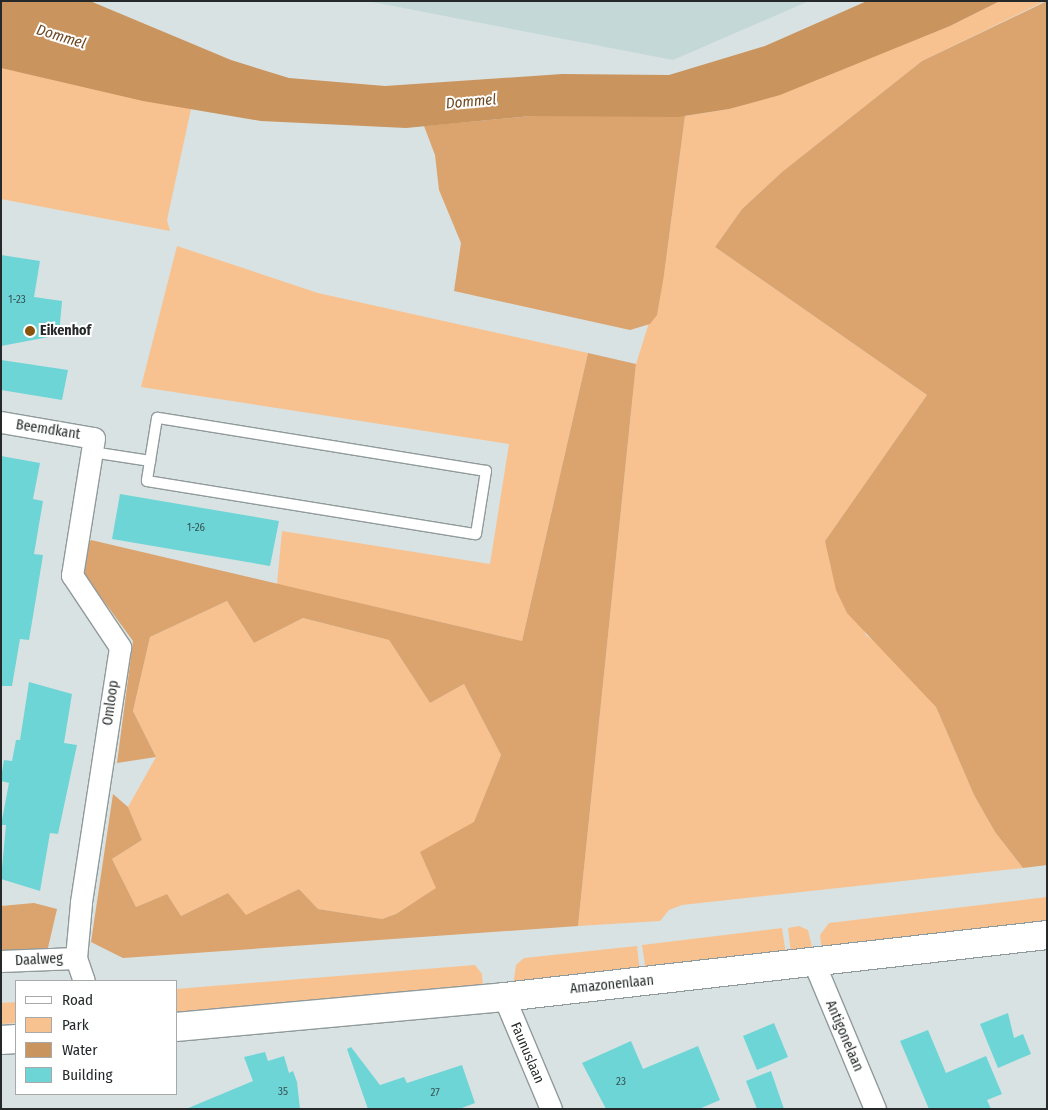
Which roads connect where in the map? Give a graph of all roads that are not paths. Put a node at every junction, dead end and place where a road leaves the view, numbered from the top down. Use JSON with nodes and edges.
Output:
{"nodes":[{"id":1,"x":1,"y":422,"type":"edge"},
{"id":2,"x":93,"y":445,"type":"junction"},
{"id":3,"x":150,"y":461,"type":"junction"},
{"id":4,"x":1047,"y":935,"type":"edge"},
{"id":5,"x":76,"y":958,"type":"junction"},
{"id":6,"x":1,"y":961,"type":"edge"},
{"id":7,"x":814,"y":963,"type":"junction"},
{"id":8,"x":84,"y":980,"type":"edge"},
{"id":9,"x":504,"y":996,"type":"junction"},
{"id":10,"x":178,"y":1027,"type":"edge"},
{"id":11,"x":15,"y":1039,"type":"edge"},
{"id":12,"x":1,"y":1040,"type":"edge"},
{"id":13,"x":551,"y":1109,"type":"edge"},
{"id":14,"x":875,"y":1109,"type":"edge"}],
"edges":[{"from":1,"to":2,"type":"street","name":"Beemdkant"},
{"from":2,"to":3,"type":"lane"},
{"from":2,"to":5,"type":"street","name":"Omloop"},
{"from":3,"to":3,"type":"lane"},
{"from":4,"to":7,"type":"street","name":"Amazonenlaan"},
{"from":5,"to":6,"type":"street","name":"Daalweg"},
{"from":5,"to":8,"type":"street","name":"Omloop"},
{"from":7,"to":9,"type":"street","name":"Amazonenlaan"},
{"from":7,"to":14,"type":"street","name":"Antigonelaan"},
{"from":9,"to":10,"type":"street","name":"Amazonenlaan"},
{"from":9,"to":13,"type":"street","name":"Faunuslaan"},
{"from":11,"to":12,"type":"street"}]}
